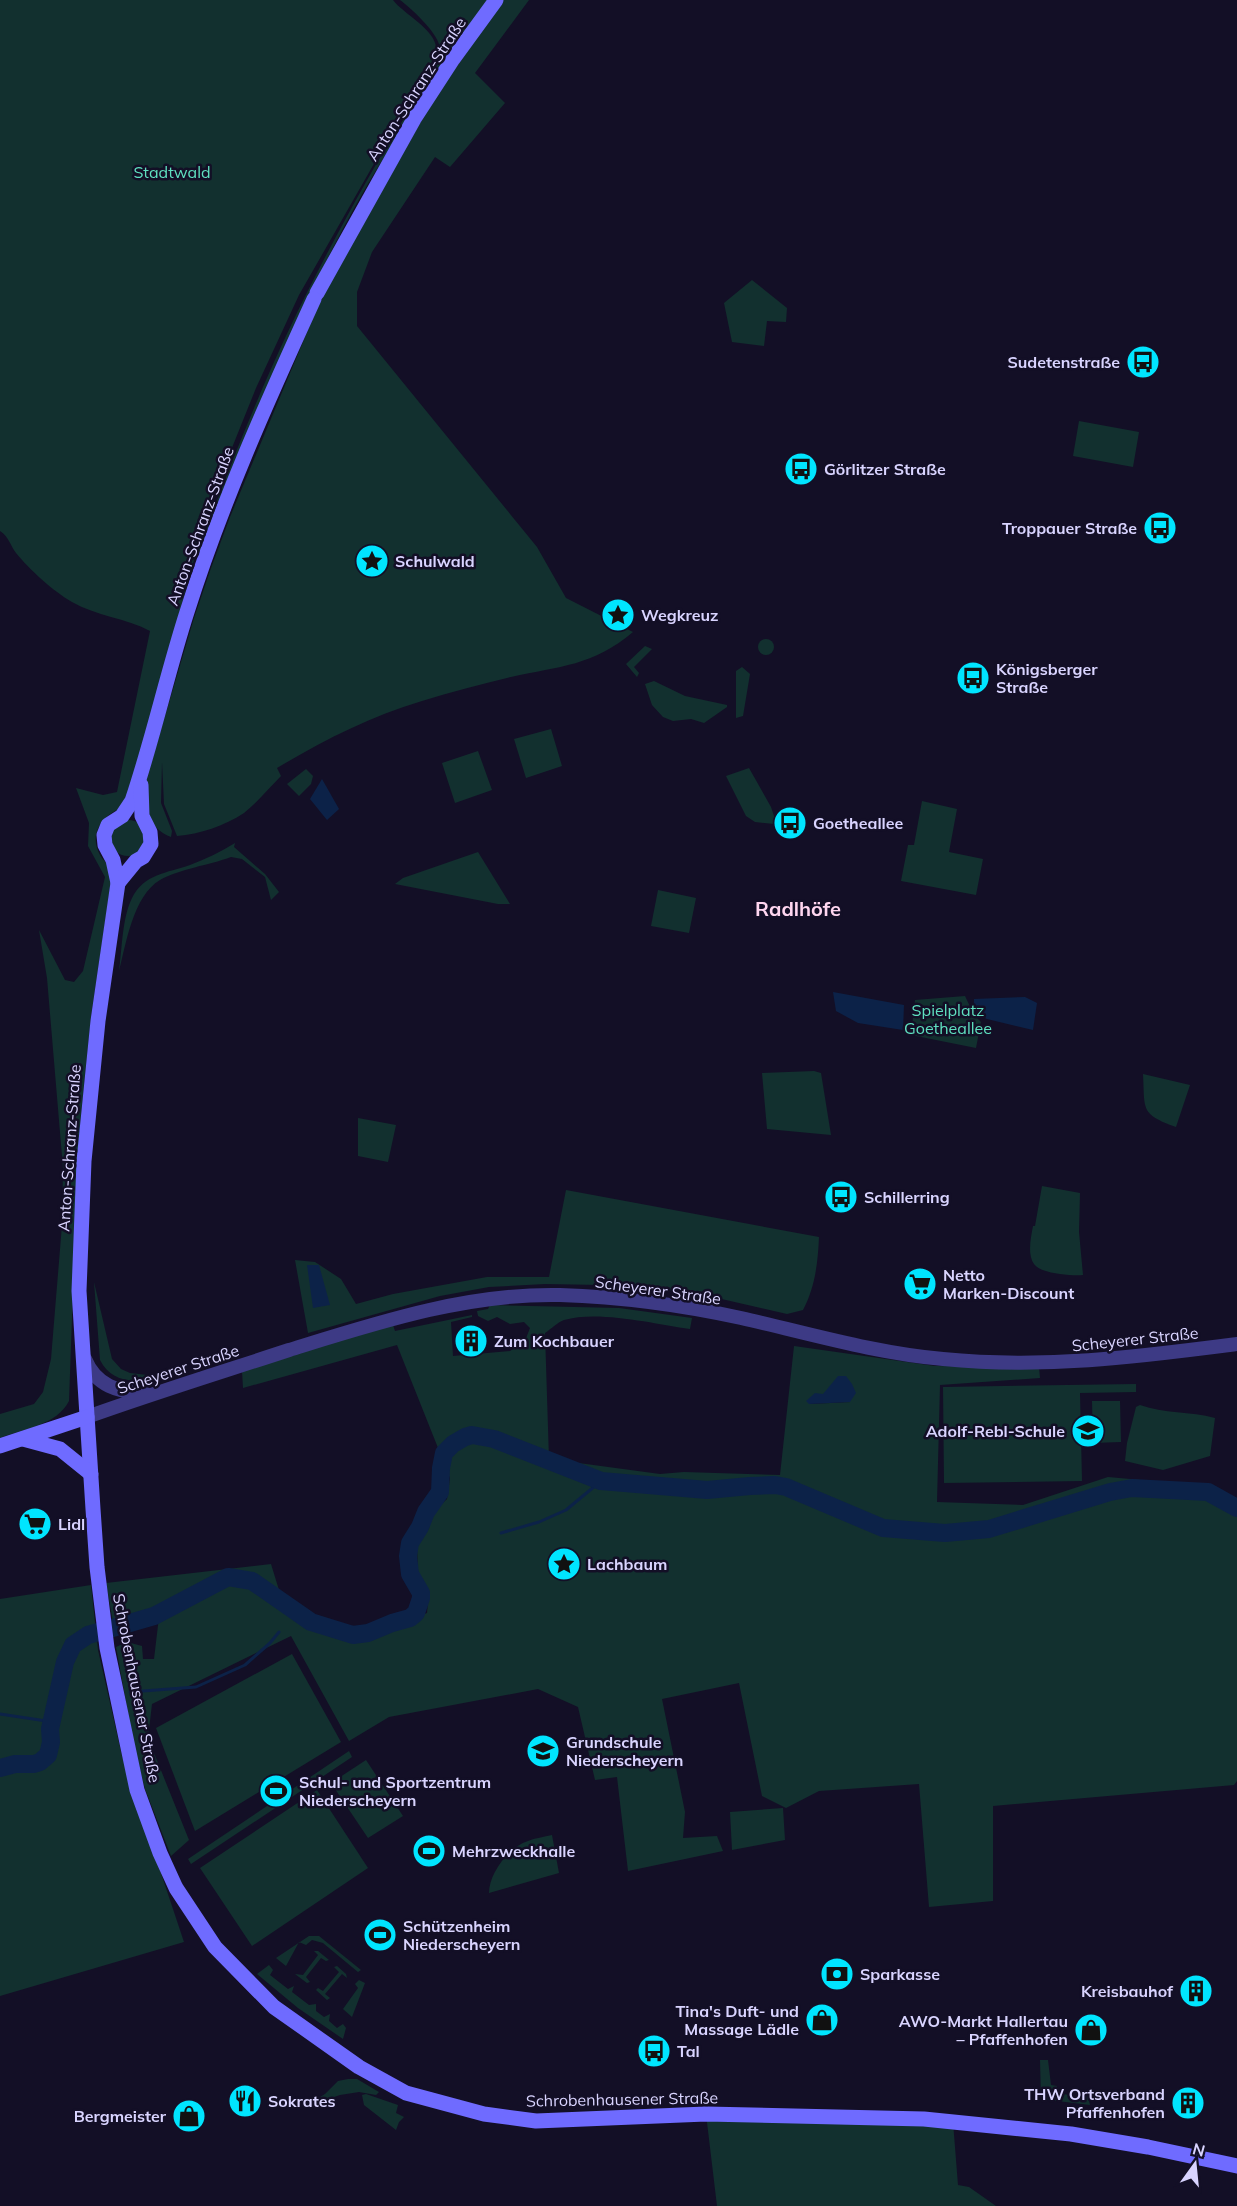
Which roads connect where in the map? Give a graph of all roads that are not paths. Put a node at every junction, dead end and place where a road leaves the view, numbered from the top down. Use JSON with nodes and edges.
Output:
{"nodes":[{"id":1,"x":496,"y":0,"type":"edge"},
{"id":2,"x":141,"y":773,"type":"junction"},
{"id":3,"x":122,"y":816,"type":"junction"},
{"id":4,"x":144,"y":822,"type":"junction"},
{"id":5,"x":110,"y":854,"type":"junction"},
{"id":6,"x":136,"y":861,"type":"junction"},
{"id":7,"x":118,"y":884,"type":"junction"},
{"id":8,"x":1237,"y":1344,"type":"edge"},
{"id":9,"x":82,"y":1354,"type":"junction"},
{"id":10,"x":154,"y":1394,"type":"junction"},
{"id":11,"x":87,"y":1417,"type":"junction"},
{"id":12,"x":22,"y":1439,"type":"junction"},
{"id":13,"x":0,"y":1446,"type":"edge"},
{"id":14,"x":91,"y":1474,"type":"junction"},
{"id":15,"x":1237,"y":2166,"type":"edge"}],
"edges":[{"from":1,"to":2,"type":"main road","name":"Anton-Schranz-Straße"},
{"from":2,"to":3,"type":"main road","name":"Anton-Schranz-Straße"},
{"from":2,"to":4,"type":"main road","name":"Anton-Schranz-Straße"},
{"from":3,"to":4,"type":"main road"},
{"from":3,"to":5,"type":"main road","name":"Anton-Schranz-Straße"},
{"from":4,"to":6,"type":"main road","name":"Anton-Schranz-Straße"},
{"from":5,"to":6,"type":"main road"},
{"from":5,"to":7,"type":"main road","name":"Anton-Schranz-Straße"},
{"from":6,"to":7,"type":"main road","name":"Anton-Schranz-Straße"},
{"from":7,"to":9,"type":"main road","name":"Anton-Schranz-Straße"},
{"from":8,"to":10,"type":"street","name":"Scheyerer Straße"},
{"from":9,"to":10,"type":"street"},
{"from":9,"to":11,"type":"main road","name":"Anton-Schranz-Straße"},
{"from":10,"to":11,"type":"street","name":"Scheyerer Straße"},
{"from":11,"to":12,"type":"main road"},
{"from":11,"to":14,"type":"main road","name":"Schrobenhausener Straße"},
{"from":12,"to":13,"type":"main road"},
{"from":12,"to":14,"type":"main road"},
{"from":14,"to":15,"type":"main road","name":"Schrobenhausener Straße"}]}
